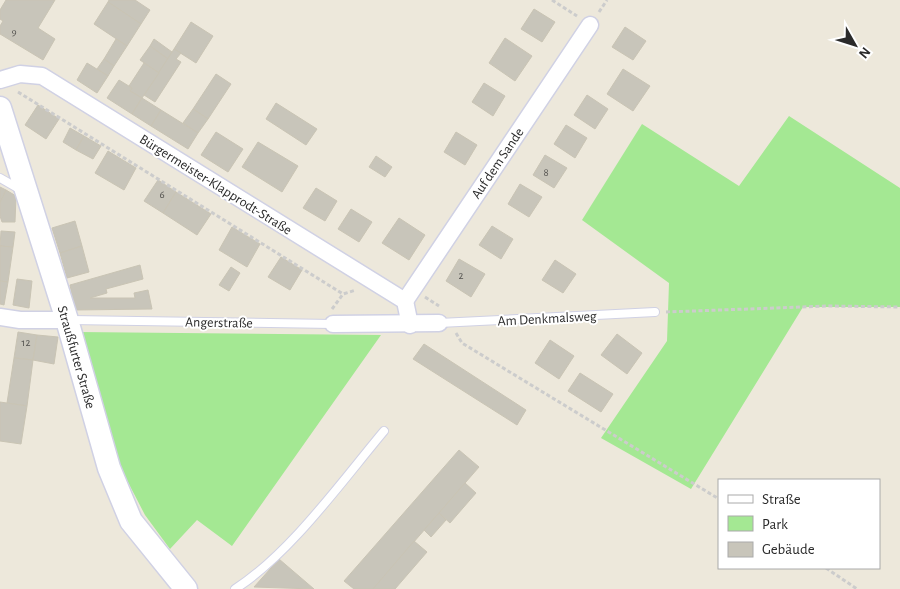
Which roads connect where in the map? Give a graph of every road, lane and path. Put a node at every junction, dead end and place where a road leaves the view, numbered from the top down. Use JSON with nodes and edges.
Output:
{"nodes":[{"id":1,"x":552,"y":0,"type":"edge"},
{"id":2,"x":590,"y":25,"type":"joint"},
{"id":3,"x":5,"y":78,"type":"edge"},
{"id":4,"x":0,"y":108,"type":"edge"},
{"id":5,"x":0,"y":178,"type":"edge"},
{"id":6,"x":27,"y":193,"type":"junction"},
{"id":7,"x":370,"y":279,"type":"junction"},
{"id":8,"x":408,"y":295,"type":"junction"},
{"id":9,"x":900,"y":307,"type":"edge"},
{"id":10,"x":655,"y":312,"type":"joint"},
{"id":11,"x":441,"y":316,"type":"junction"},
{"id":12,"x":0,"y":317,"type":"edge"},
{"id":13,"x":67,"y":320,"type":"junction"},
{"id":14,"x":456,"y":322,"type":"junction"},
{"id":15,"x":333,"y":324,"type":"joint"},
{"id":16,"x":410,"y":325,"type":"junction"},
{"id":17,"x":384,"y":431,"type":"dead end"},
{"id":18,"x":718,"y":498,"type":"edge"},
{"id":19,"x":827,"y":569,"type":"edge"},
{"id":20,"x":186,"y":589,"type":"edge"},
{"id":21,"x":235,"y":589,"type":"edge"},
{"id":22,"x":857,"y":589,"type":"edge"}],
"edges":[{"from":1,"to":2,"type":"path"},
{"from":2,"to":8,"type":"street","name":"Auf dem Sande"},
{"from":3,"to":7,"type":"street","name":"Bürgermeister-Klapprodt-Straße"},
{"from":3,"to":7,"type":"path"},
{"from":4,"to":6,"type":"street","name":"Straußfurter Straße"},
{"from":5,"to":6,"type":"lane"},
{"from":6,"to":13,"type":"street","name":"Straußfurter Straße"},
{"from":7,"to":8,"type":"street","name":"Bürgermeister-Klapprodt-Straße"},
{"from":8,"to":11,"type":"path"},
{"from":8,"to":16,"type":"street"},
{"from":9,"to":10,"type":"path"},
{"from":10,"to":14,"type":"lane","name":"Am Denkmalsweg"},
{"from":11,"to":14,"type":"lane","name":"Am Denkmalsweg"},
{"from":11,"to":16,"type":"street","name":"Angerstraße"},
{"from":12,"to":13,"type":"street","name":"Angerstraße"},
{"from":13,"to":15,"type":"lane","name":"Angerstraße"},
{"from":13,"to":20,"type":"street","name":"Straußfurter Straße"},
{"from":14,"to":18,"type":"path"},
{"from":15,"to":16,"type":"street","name":"Angerstraße"},
{"from":17,"to":21,"type":"lane"},
{"from":19,"to":22,"type":"path"}]}
